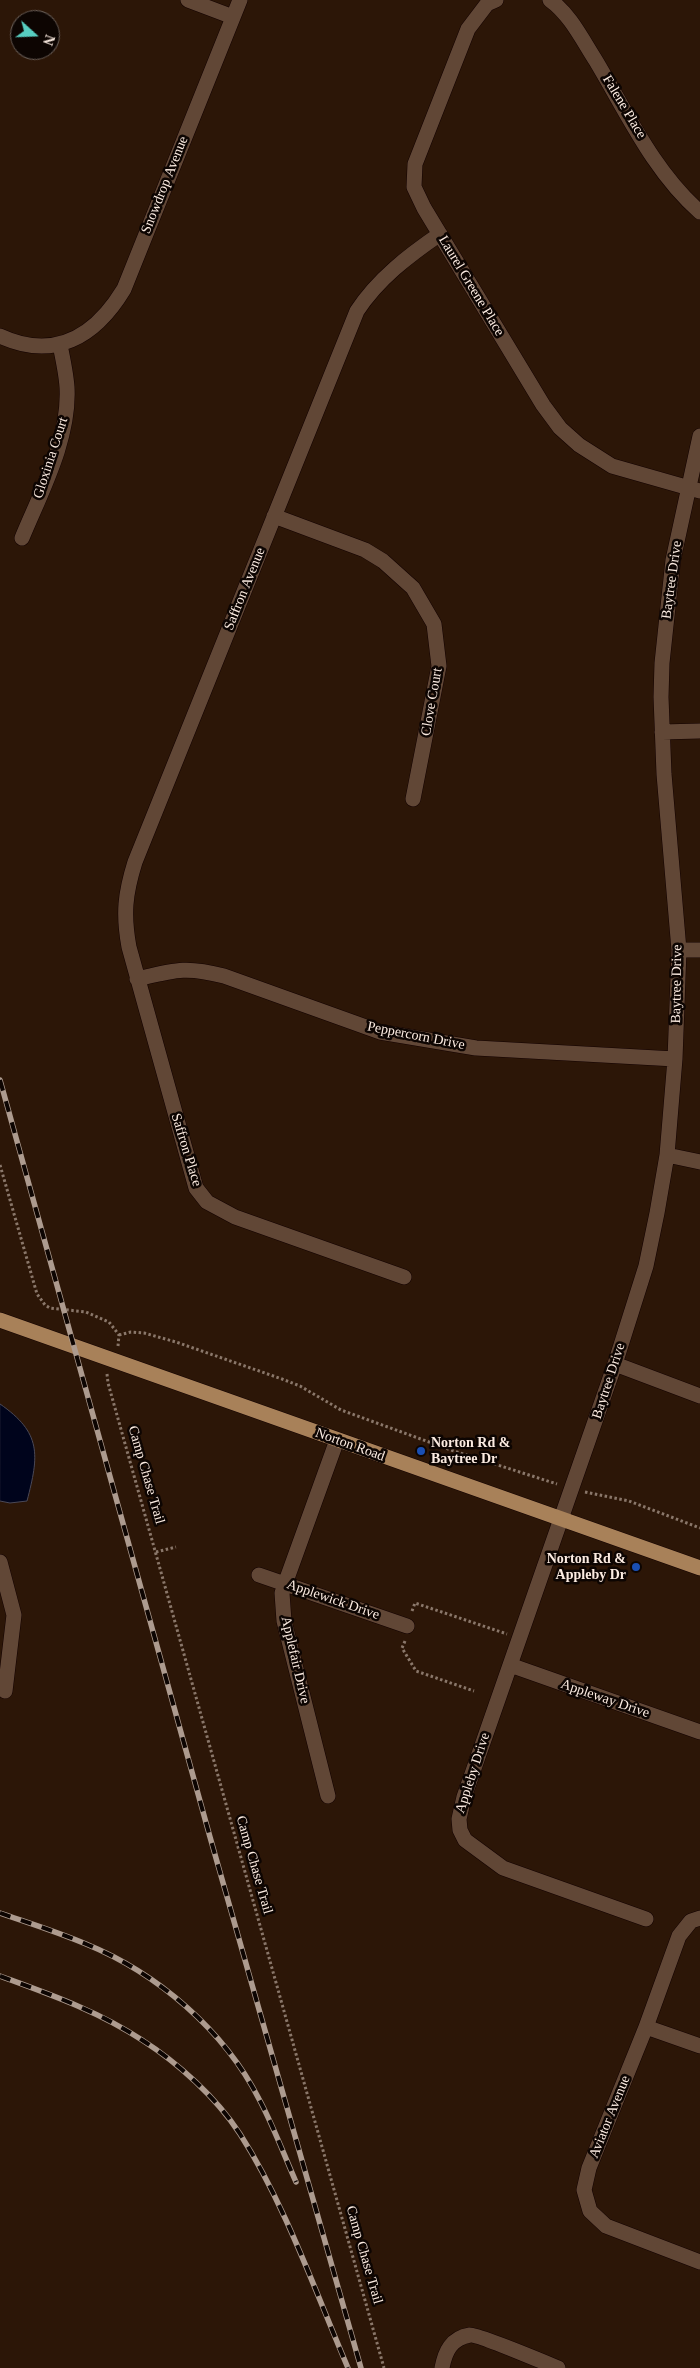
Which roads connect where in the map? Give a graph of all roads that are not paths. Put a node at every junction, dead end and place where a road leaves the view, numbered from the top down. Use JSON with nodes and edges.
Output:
{"nodes":[{"id":1,"x":188,"y":0,"type":"edge"},
{"id":2,"x":240,"y":0,"type":"edge"},
{"id":3,"x":496,"y":0,"type":"edge"},
{"id":4,"x":550,"y":0,"type":"edge"},
{"id":5,"x":233,"y":17,"type":"junction"},
{"id":6,"x":700,"y":212,"type":"edge"},
{"id":7,"x":440,"y":234,"type":"junction"},
{"id":8,"x":0,"y":336,"type":"edge"},
{"id":9,"x":60,"y":345,"type":"junction"},
{"id":10,"x":700,"y":436,"type":"edge"},
{"id":11,"x":694,"y":489,"type":"edge"},
{"id":12,"x":274,"y":516,"type":"junction"},
{"id":13,"x":22,"y":538,"type":"dead end"},
{"id":14,"x":662,"y":732,"type":"junction"},
{"id":15,"x":700,"y":732,"type":"edge"},
{"id":16,"x":413,"y":799,"type":"dead end"},
{"id":17,"x":679,"y":950,"type":"junction"},
{"id":18,"x":700,"y":950,"type":"edge"},
{"id":19,"x":137,"y":979,"type":"junction"},
{"id":20,"x":675,"y":1059,"type":"junction"},
{"id":21,"x":667,"y":1155,"type":"junction"},
{"id":22,"x":700,"y":1162,"type":"edge"},
{"id":23,"x":404,"y":1277,"type":"dead end"},
{"id":24,"x":0,"y":1320,"type":"edge"},
{"id":25,"x":615,"y":1364,"type":"junction"},
{"id":26,"x":700,"y":1396,"type":"edge"},
{"id":27,"x":337,"y":1440,"type":"junction"},
{"id":28,"x":562,"y":1519,"type":"junction"},
{"id":29,"x":0,"y":1562,"type":"edge"},
{"id":30,"x":700,"y":1568,"type":"edge"},
{"id":31,"x":259,"y":1575,"type":"dead end"},
{"id":32,"x":285,"y":1584,"type":"junction"},
{"id":33,"x":407,"y":1626,"type":"dead end"},
{"id":34,"x":510,"y":1665,"type":"junction"},
{"id":35,"x":5,"y":1691,"type":"dead end"},
{"id":36,"x":700,"y":1732,"type":"edge"},
{"id":37,"x":328,"y":1796,"type":"dead end"},
{"id":38,"x":700,"y":1918,"type":"edge"},
{"id":39,"x":646,"y":1919,"type":"dead end"},
{"id":40,"x":646,"y":2027,"type":"junction"},
{"id":41,"x":700,"y":2046,"type":"edge"},
{"id":42,"x":700,"y":2262,"type":"edge"},
{"id":43,"x":442,"y":2368,"type":"edge"},
{"id":44,"x":558,"y":2368,"type":"edge"}],
"edges":[{"from":1,"to":5,"type":"street"},
{"from":2,"to":5,"type":"street","name":"Snowdrop Avenue"},
{"from":3,"to":7,"type":"street","name":"Laurel Greene Place"},
{"from":4,"to":6,"type":"street","name":"Falene Place"},
{"from":5,"to":9,"type":"street","name":"Snowdrop Avenue"},
{"from":7,"to":11,"type":"street","name":"Laurel Greene Place"},
{"from":7,"to":12,"type":"street","name":"Saffron Avenue"},
{"from":8,"to":9,"type":"street"},
{"from":9,"to":13,"type":"street","name":"Gloxinia Court"},
{"from":10,"to":11,"type":"street","name":"Baytree Drive"},
{"from":11,"to":14,"type":"street","name":"Baytree Drive"},
{"from":12,"to":16,"type":"street","name":"Clove Court"},
{"from":12,"to":19,"type":"street","name":"Saffron Avenue"},
{"from":14,"to":15,"type":"street"},
{"from":14,"to":17,"type":"street","name":"Baytree Drive"},
{"from":17,"to":18,"type":"street"},
{"from":17,"to":20,"type":"street","name":"Baytree Drive"},
{"from":19,"to":20,"type":"street","name":"Peppercorn Drive"},
{"from":19,"to":23,"type":"street","name":"Saffron Place"},
{"from":20,"to":21,"type":"street","name":"Baytree Drive"},
{"from":21,"to":22,"type":"street"},
{"from":21,"to":25,"type":"street","name":"Baytree Drive"},
{"from":24,"to":27,"type":"main road","name":"Norton Road"},
{"from":25,"to":26,"type":"street"},
{"from":25,"to":28,"type":"street","name":"Baytree Drive"},
{"from":27,"to":28,"type":"main road","name":"Norton Road"},
{"from":27,"to":32,"type":"street","name":"Applefair Drive"},
{"from":28,"to":30,"type":"main road","name":"Norton Road"},
{"from":28,"to":34,"type":"street","name":"Appleby Drive"},
{"from":29,"to":35,"type":"street"},
{"from":31,"to":32,"type":"street","name":"Applewick Drive"},
{"from":32,"to":33,"type":"street","name":"Applewick Drive"},
{"from":32,"to":37,"type":"street","name":"Applefair Drive"},
{"from":34,"to":36,"type":"street","name":"Appleway Drive"},
{"from":34,"to":39,"type":"street","name":"Appleby Drive"},
{"from":38,"to":40,"type":"street","name":"Aviator Avenue"},
{"from":40,"to":41,"type":"street"},
{"from":40,"to":42,"type":"street","name":"Aviator Avenue"},
{"from":43,"to":44,"type":"street"}]}
